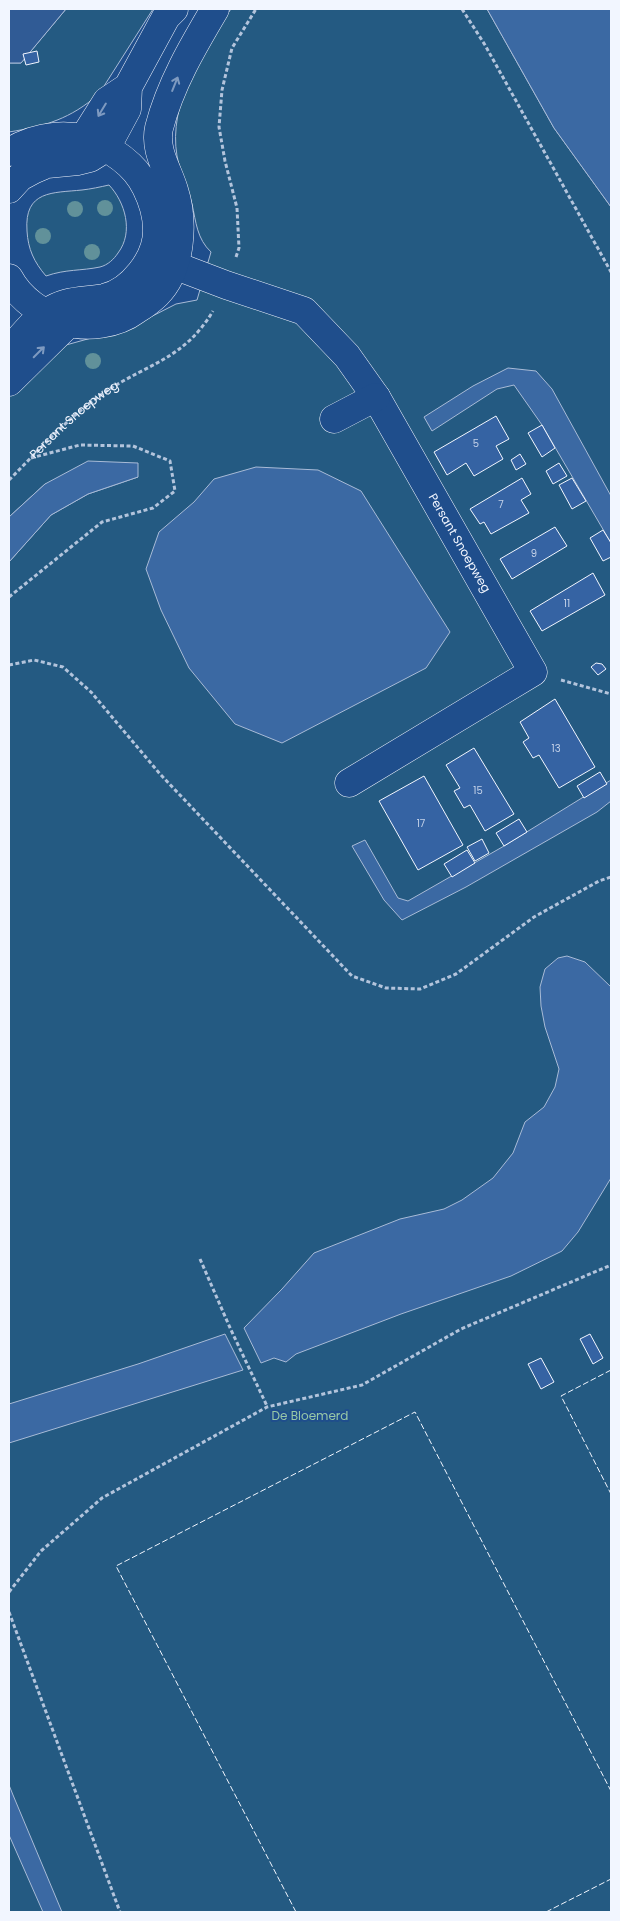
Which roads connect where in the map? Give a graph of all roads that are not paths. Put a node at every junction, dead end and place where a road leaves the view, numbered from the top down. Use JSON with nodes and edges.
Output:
{"nodes":[{"id":1,"x":174,"y":9,"type":"edge"},
{"id":2,"x":215,"y":9,"type":"edge"},
{"id":3,"x":95,"y":143,"type":"junction"},
{"id":4,"x":9,"y":152,"type":"edge"},
{"id":5,"x":9,"y":190,"type":"edge"},
{"id":6,"x":165,"y":254,"type":"junction"},
{"id":7,"x":9,"y":281,"type":"edge"},
{"id":8,"x":56,"y":318,"type":"junction"},
{"id":9,"x":9,"y":351,"type":"edge"},
{"id":10,"x":9,"y":382,"type":"edge"},
{"id":11,"x":376,"y":397,"type":"junction"},
{"id":12,"x":334,"y":419,"type":"dead end"},
{"id":13,"x":350,"y":783,"type":"dead end"}],
"edges":[{"from":1,"to":3,"type":"main road","one_way":true},
{"from":6,"to":2,"type":"main road","one_way":true},
{"from":3,"to":4,"type":"main road"},
{"from":3,"to":5,"type":"main road"},
{"from":3,"to":6,"type":"main road"},
{"from":6,"to":8,"type":"main road"},
{"from":6,"to":11,"type":"main road","name":"Persant Snoepweg"},
{"from":7,"to":8,"type":"main road"},
{"from":8,"to":9,"type":"main road"},
{"from":10,"to":8,"type":"main road","one_way":true},
{"from":11,"to":12,"type":"main road"},
{"from":11,"to":13,"type":"main road","name":"Persant Snoepweg"}]}
